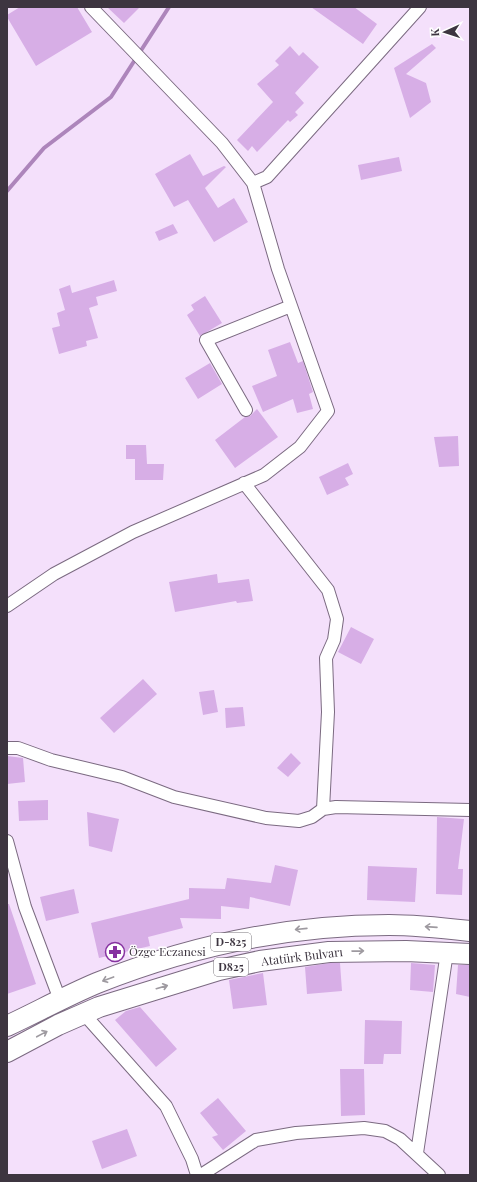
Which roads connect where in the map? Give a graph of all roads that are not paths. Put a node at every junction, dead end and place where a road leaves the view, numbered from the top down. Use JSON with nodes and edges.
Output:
{"nodes":[{"id":1,"x":91,"y":7,"type":"edge"},
{"id":2,"x":420,"y":7,"type":"edge"},
{"id":3,"x":253,"y":183,"type":"junction"},
{"id":4,"x":291,"y":306,"type":"junction"},
{"id":5,"x":246,"y":410,"type":"dead end"},
{"id":6,"x":244,"y":483,"type":"junction"},
{"id":7,"x":7,"y":606,"type":"edge"},
{"id":8,"x":7,"y":748,"type":"edge"},
{"id":9,"x":323,"y":809,"type":"junction"},
{"id":10,"x":470,"y":810,"type":"edge"},
{"id":11,"x":7,"y":841,"type":"edge"},
{"id":12,"x":470,"y":931,"type":"edge"},
{"id":13,"x":447,"y":952,"type":"junction"},
{"id":14,"x":470,"y":954,"type":"edge"},
{"id":15,"x":60,"y":1000,"type":"junction"},
{"id":16,"x":84,"y":1014,"type":"junction"},
{"id":17,"x":7,"y":1026,"type":"edge"},
{"id":18,"x":7,"y":1052,"type":"edge"},
{"id":19,"x":417,"y":1153,"type":"junction"},
{"id":20,"x":197,"y":1175,"type":"edge"},
{"id":21,"x":201,"y":1175,"type":"edge"},
{"id":22,"x":439,"y":1175,"type":"edge"}],
"edges":[{"from":1,"to":3,"type":"street"},
{"from":2,"to":3,"type":"street"},
{"from":3,"to":4,"type":"street"},
{"from":4,"to":5,"type":"street"},
{"from":4,"to":6,"type":"street"},
{"from":6,"to":7,"type":"street"},
{"from":6,"to":9,"type":"street"},
{"from":8,"to":9,"type":"street"},
{"from":9,"to":10,"type":"street"},
{"from":11,"to":15,"type":"street"},
{"from":12,"to":15,"type":"highway","number":"D-825","one_way":true},
{"from":13,"to":14,"type":"highway","name":"Atatürk Bulvarı","number":"D825"},
{"from":16,"to":13,"type":"highway","name":"Atatürk Bulvarı","number":"D825","one_way":true},
{"from":13,"to":19,"type":"street"},
{"from":15,"to":17,"type":"highway","number":"D-825"},
{"from":18,"to":16,"type":"highway","name":"Atatürk Bulvarı","number":"D825","one_way":true},
{"from":16,"to":20,"type":"street"},
{"from":19,"to":21,"type":"street"},
{"from":19,"to":22,"type":"street"}]}
